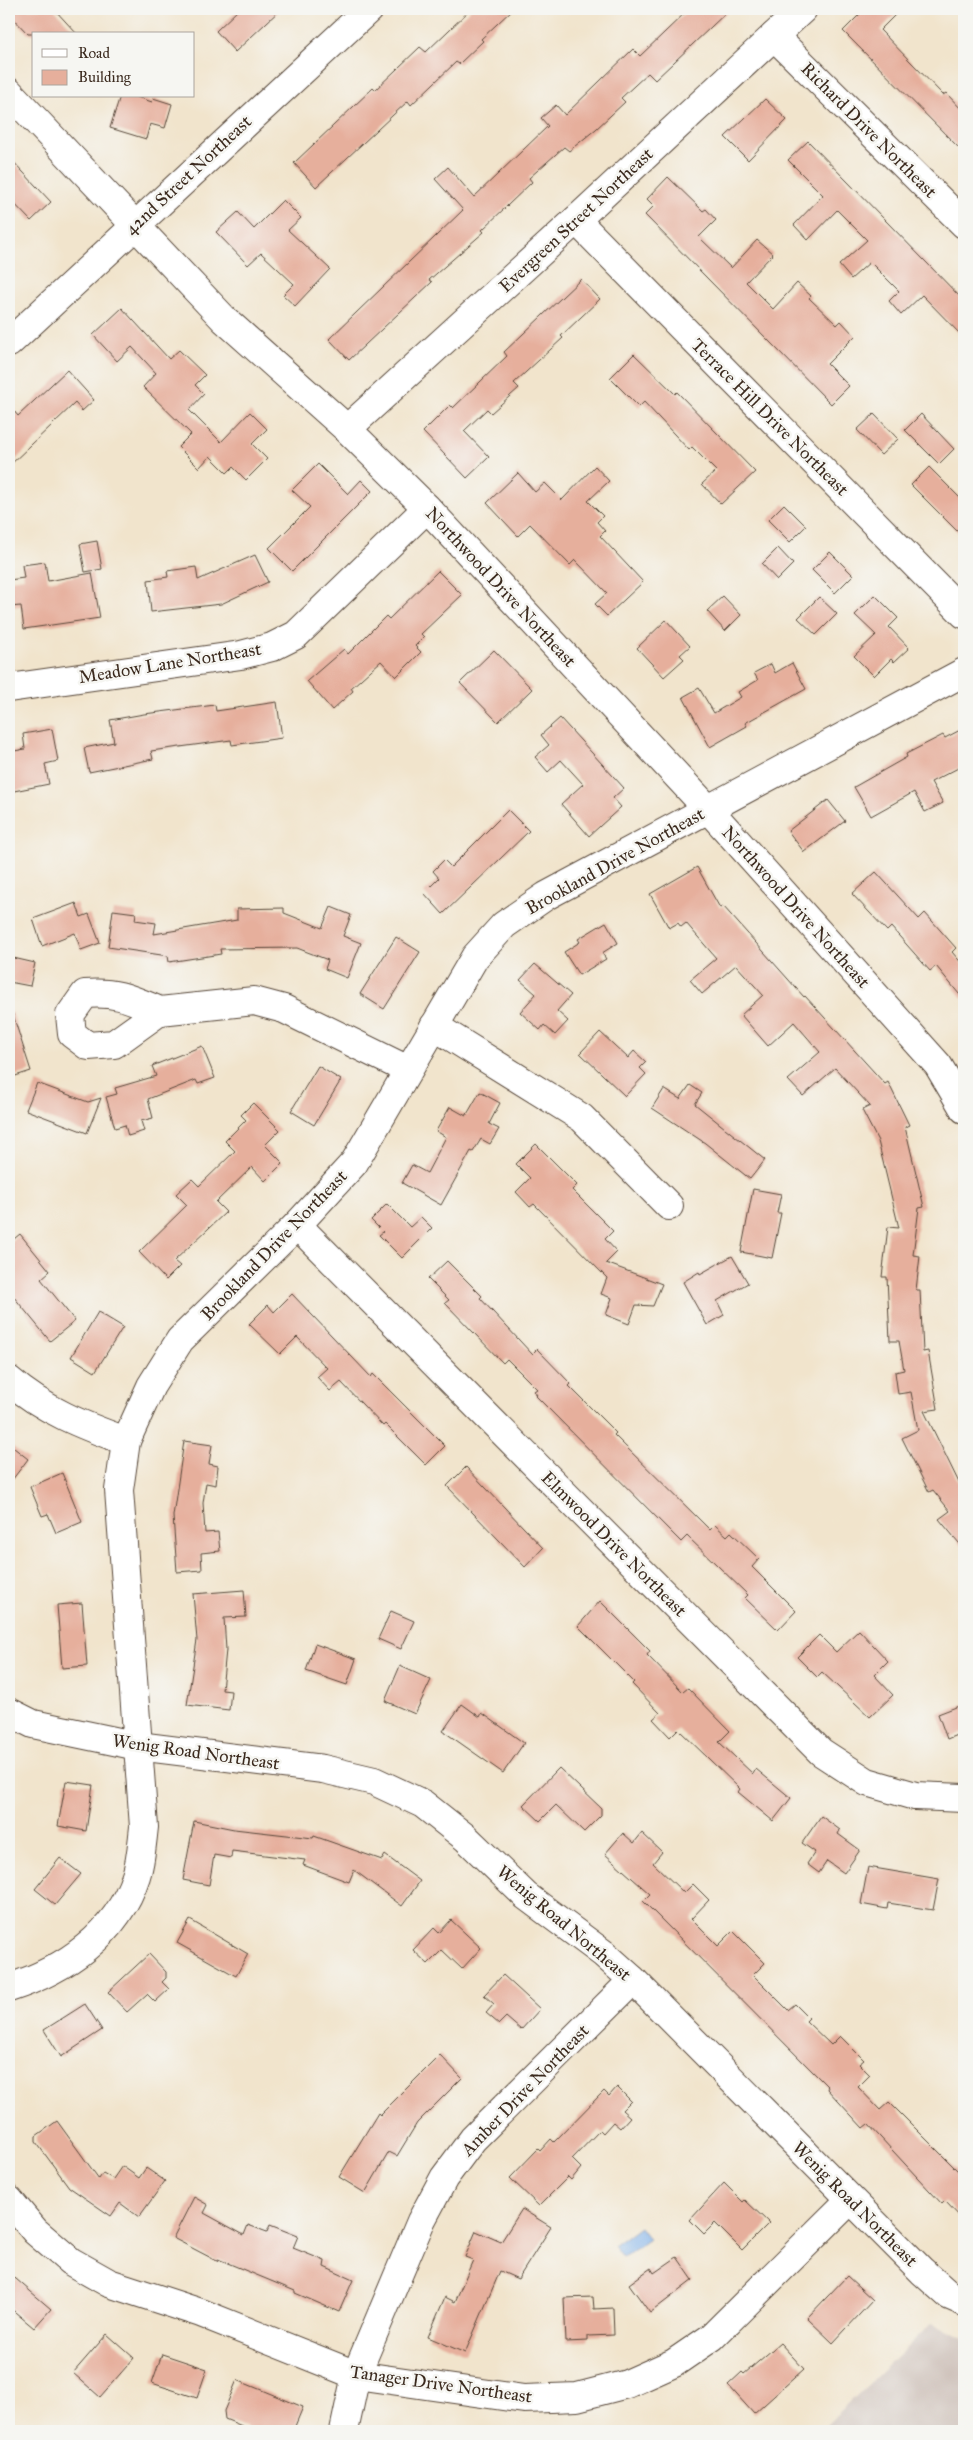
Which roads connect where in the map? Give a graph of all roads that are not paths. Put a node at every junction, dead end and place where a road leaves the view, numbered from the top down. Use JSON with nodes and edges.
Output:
{"nodes":[{"id":1,"x":369,"y":9,"type":"edge"},
{"id":2,"x":803,"y":9,"type":"edge"},
{"id":3,"x":774,"y":36,"type":"junction"},
{"id":4,"x":9,"y":92,"type":"edge"},
{"id":5,"x":576,"y":220,"type":"junction"},
{"id":6,"x":964,"y":224,"type":"edge"},
{"id":7,"x":134,"y":225,"type":"junction"},
{"id":8,"x":9,"y":343,"type":"edge"},
{"id":9,"x":347,"y":429,"type":"junction"},
{"id":10,"x":427,"y":508,"type":"junction"},
{"id":11,"x":964,"y":614,"type":"edge"},
{"id":12,"x":964,"y":672,"type":"edge"},
{"id":13,"x":9,"y":688,"type":"edge"},
{"id":14,"x":708,"y":809,"type":"junction"},
{"id":15,"x":160,"y":1011,"type":"dead end"},
{"id":16,"x":434,"y":1026,"type":"junction"},
{"id":17,"x":408,"y":1070,"type":"junction"},
{"id":18,"x":964,"y":1109,"type":"edge"},
{"id":19,"x":669,"y":1206,"type":"dead end"},
{"id":20,"x":298,"y":1225,"type":"junction"},
{"id":21,"x":9,"y":1380,"type":"edge"},
{"id":22,"x":126,"y":1441,"type":"junction"},
{"id":23,"x":9,"y":1712,"type":"edge"},
{"id":24,"x":138,"y":1746,"type":"junction"},
{"id":25,"x":964,"y":1798,"type":"edge"},
{"id":26,"x":633,"y":1980,"type":"junction"},
{"id":27,"x":9,"y":1988,"type":"edge"},
{"id":28,"x":9,"y":2200,"type":"edge"},
{"id":29,"x":850,"y":2200,"type":"junction"},
{"id":30,"x":964,"y":2302,"type":"edge"},
{"id":31,"x":356,"y":2375,"type":"junction"},
{"id":32,"x":344,"y":2431,"type":"edge"}],
"edges":[{"from":1,"to":7,"type":"street","name":"42nd Street Northeast"},
{"from":2,"to":3,"type":"street","name":"Evergreen Street Northeast"},
{"from":3,"to":5,"type":"street","name":"Evergreen Street Northeast"},
{"from":3,"to":6,"type":"street","name":"Richard Drive Northeast"},
{"from":4,"to":7,"type":"street","name":"Northwood Drive Northeast"},
{"from":5,"to":9,"type":"street","name":"Evergreen Street Northeast"},
{"from":5,"to":11,"type":"street","name":"Terrace Hill Drive Northeast"},
{"from":7,"to":8,"type":"street","name":"42nd Street Northeast"},
{"from":7,"to":9,"type":"street","name":"Northwood Drive Northeast"},
{"from":9,"to":10,"type":"street","name":"Northwood Drive Northeast"},
{"from":10,"to":13,"type":"street","name":"Meadow Lane Northeast"},
{"from":10,"to":14,"type":"street","name":"Northwood Drive Northeast"},
{"from":12,"to":14,"type":"street","name":"Brookland Drive Northeast"},
{"from":14,"to":16,"type":"street","name":"Brookland Drive Northeast"},
{"from":14,"to":18,"type":"street","name":"Northwood Drive Northeast"},
{"from":15,"to":17,"type":"street"},
{"from":16,"to":17,"type":"street","name":"Brookland Drive Northeast"},
{"from":16,"to":19,"type":"street"},
{"from":17,"to":20,"type":"street","name":"Brookland Drive Northeast"},
{"from":20,"to":22,"type":"street","name":"Brookland Drive Northeast"},
{"from":20,"to":25,"type":"street","name":"Elmwood Drive Northeast"},
{"from":21,"to":22,"type":"street"},
{"from":22,"to":24,"type":"street","name":"Brookland Drive Northeast"},
{"from":23,"to":24,"type":"street","name":"Wenig Road Northeast"},
{"from":24,"to":26,"type":"street","name":"Wenig Road Northeast"},
{"from":24,"to":27,"type":"street","name":"Brookland Drive Northeast"},
{"from":26,"to":29,"type":"street","name":"Wenig Road Northeast"},
{"from":26,"to":31,"type":"street","name":"Amber Drive Northeast"},
{"from":28,"to":31,"type":"street","name":"Tanager Drive Northeast"},
{"from":29,"to":30,"type":"street","name":"Wenig Road Northeast"},
{"from":29,"to":31,"type":"street","name":"Tanager Drive Northeast"},
{"from":31,"to":32,"type":"street","name":"Amber Drive Northeast"}]}
